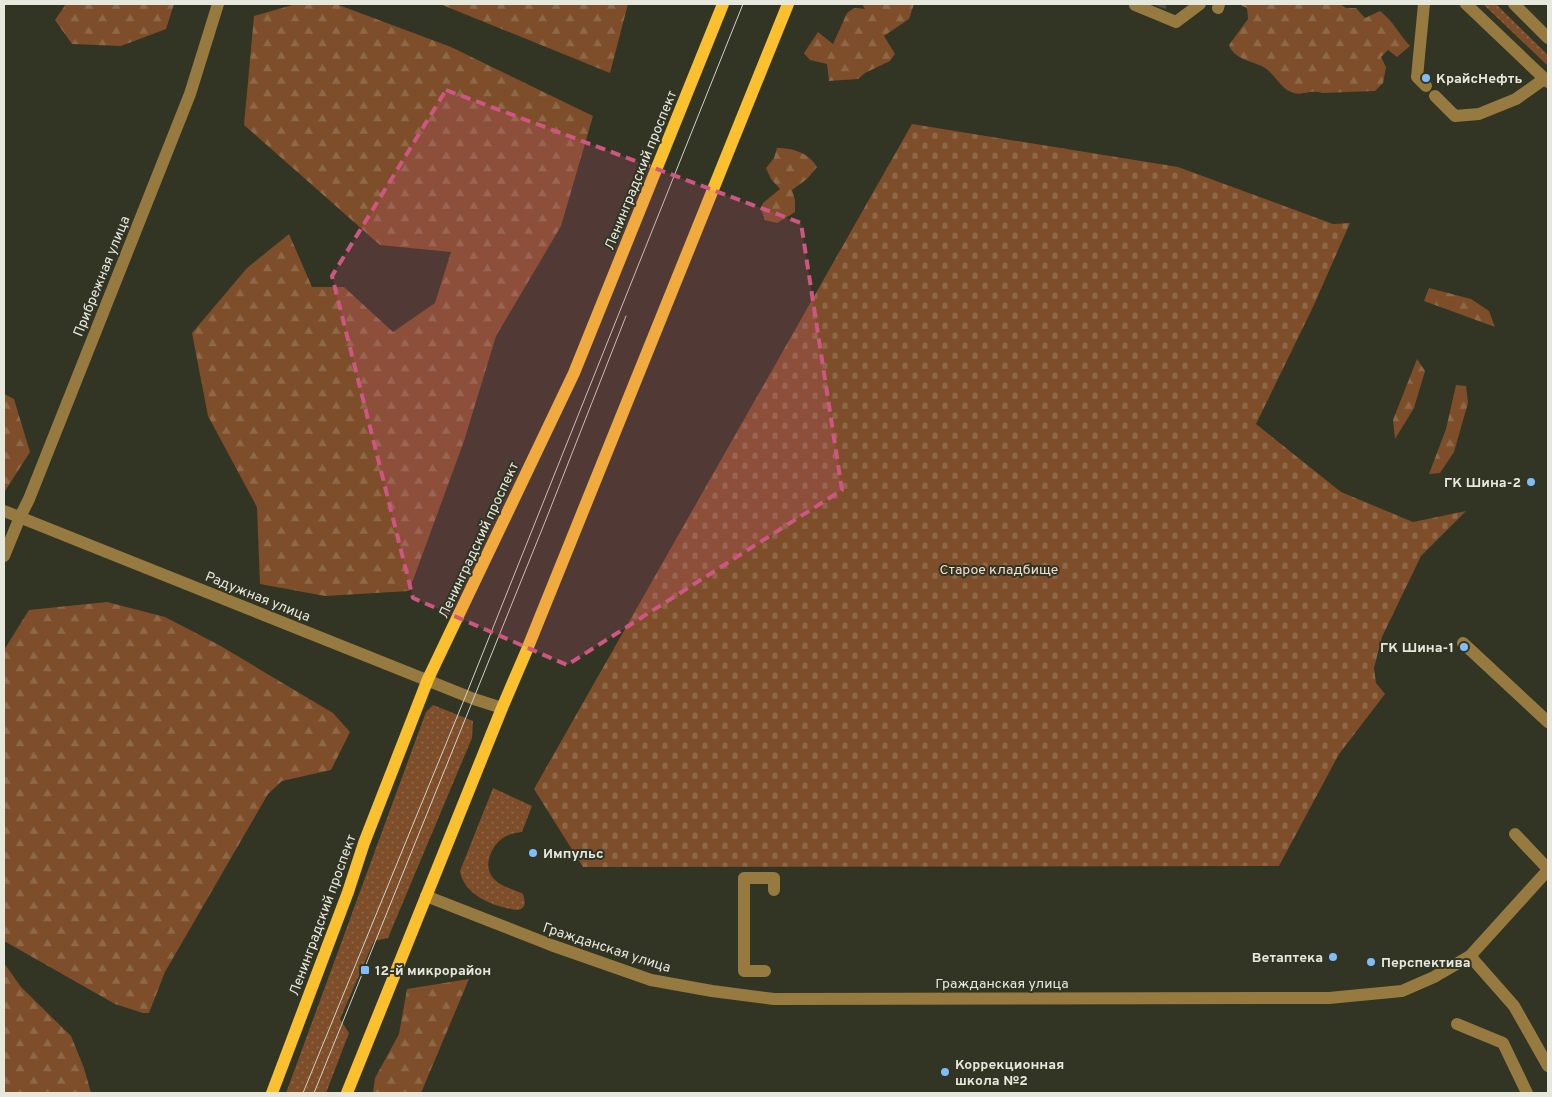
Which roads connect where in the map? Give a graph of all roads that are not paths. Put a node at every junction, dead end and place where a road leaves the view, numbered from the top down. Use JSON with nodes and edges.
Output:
{"nodes":[{"id":1,"x":218,"y":4,"type":"edge"},
{"id":2,"x":722,"y":4,"type":"edge"},
{"id":3,"x":788,"y":4,"type":"edge"},
{"id":4,"x":1200,"y":4,"type":"edge"},
{"id":5,"x":1424,"y":4,"type":"edge"},
{"id":6,"x":1466,"y":4,"type":"edge"},
{"id":7,"x":1514,"y":4,"type":"edge"},
{"id":8,"x":1138,"y":5,"type":"edge"},
{"id":9,"x":1548,"y":38,"type":"edge"},
{"id":10,"x":1546,"y":80,"type":"edge"},
{"id":11,"x":1426,"y":86,"type":"dead end"},
{"id":12,"x":1435,"y":96,"type":"dead end"},
{"id":13,"x":4,"y":511,"type":"edge"},
{"id":14,"x":20,"y":517,"type":"junction"},
{"id":15,"x":4,"y":556,"type":"edge"},
{"id":16,"x":1463,"y":643,"type":"dead end"},
{"id":17,"x":428,"y":680,"type":"junction"},
{"id":18,"x":502,"y":708,"type":"junction"},
{"id":19,"x":1548,"y":722,"type":"edge"},
{"id":20,"x":1515,"y":834,"type":"dead end"},
{"id":21,"x":1548,"y":869,"type":"edge"},
{"id":22,"x":774,"y":890,"type":"dead end"},
{"id":23,"x":426,"y":896,"type":"junction"},
{"id":24,"x":1470,"y":956,"type":"junction"},
{"id":25,"x":764,"y":971,"type":"dead end"},
{"id":26,"x":1457,"y":1024,"type":"dead end"},
{"id":27,"x":1548,"y":1066,"type":"edge"},
{"id":28,"x":272,"y":1093,"type":"edge"},
{"id":29,"x":347,"y":1093,"type":"edge"},
{"id":30,"x":1527,"y":1093,"type":"edge"}],
"edges":[{"from":1,"to":14,"type":"street","name":"Прибрежная улица"},
{"from":2,"to":17,"type":"main road","name":"Ленинградский проспект"},
{"from":3,"to":18,"type":"main road"},
{"from":4,"to":8,"type":"street"},
{"from":5,"to":11,"type":"street"},
{"from":6,"to":10,"type":"street"},
{"from":7,"to":9,"type":"street"},
{"from":10,"to":12,"type":"street"},
{"from":13,"to":14,"type":"street","name":"Радужная улица"},
{"from":14,"to":15,"type":"street","name":"Прибрежная улица"},
{"from":14,"to":17,"type":"street","name":"Радужная улица"},
{"from":16,"to":19,"type":"street"},
{"from":17,"to":18,"type":"street","name":"Радужная улица"},
{"from":17,"to":28,"type":"main road","name":"Ленинградский проспект"},
{"from":18,"to":23,"type":"main road"},
{"from":20,"to":21,"type":"street"},
{"from":21,"to":24,"type":"street","name":"Гражданская улица"},
{"from":22,"to":25,"type":"street"},
{"from":23,"to":24,"type":"street","name":"Гражданская улица"},
{"from":23,"to":29,"type":"main road"},
{"from":24,"to":27,"type":"street"},
{"from":26,"to":30,"type":"street"}]}
